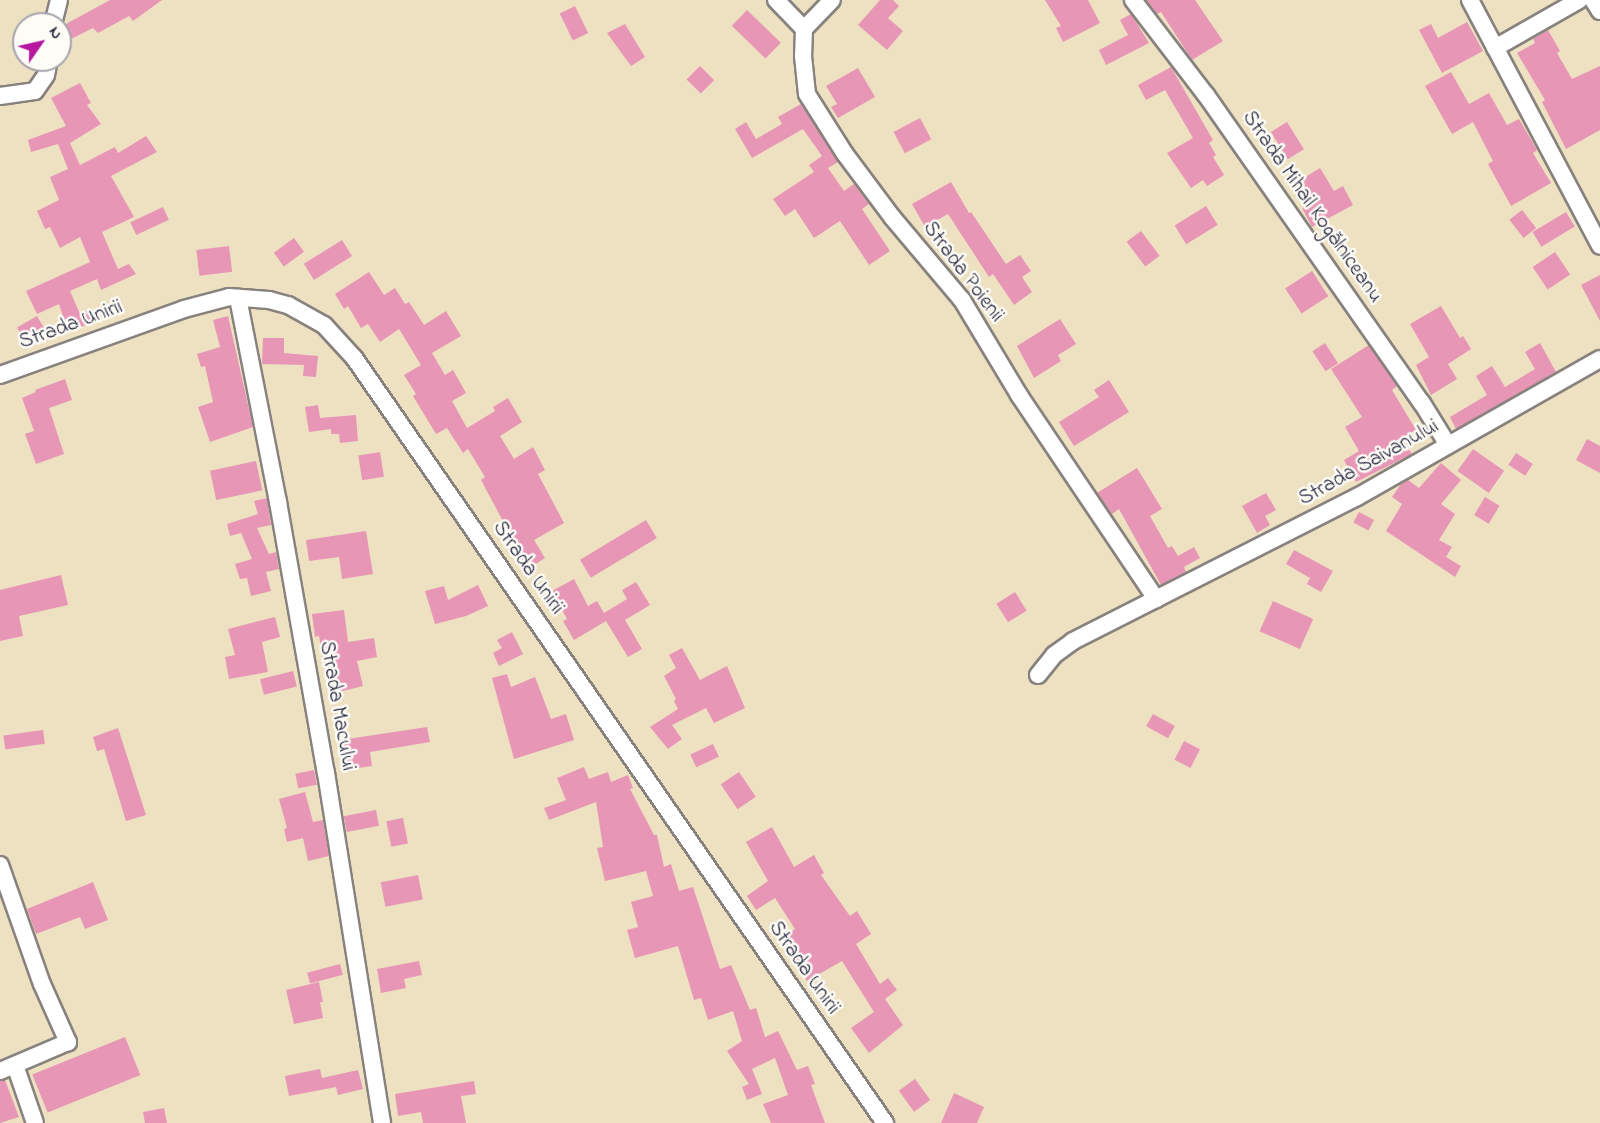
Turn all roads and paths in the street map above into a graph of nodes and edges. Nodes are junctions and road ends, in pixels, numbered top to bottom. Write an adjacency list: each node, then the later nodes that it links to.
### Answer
1 (776, 0): 8 (street)
2 (832, 0): 8 (street)
3 (1133, 0): 16 (street, Strada Mihail Kogălniceanu)
4 (1470, 0): 9 (street)
5 (1579, 0): 9 (street)
6 (1593, 0): 7 (street)
7 (1600, 11)
8 (804, 29): 17 (street, Strada Poienii)
9 (1495, 48): 12 (street)
10 (47, 72): 11 (street)
11 (0, 96)
12 (1600, 246)
13 (238, 298): 15 (street, Strada Unirii); 22 (street, Strada Macului); 23 (street, Strada Unirii)
14 (1600, 359): 16 (street, Strada Saivanului)
15 (0, 375)
16 (1448, 445): 17 (street, Strada Saivanului)
17 (1156, 599): 18 (street, Strada Saivanului)
18 (1038, 675)
19 (0, 865): 20 (street)
20 (7, 1068): 21 (street)
21 (35, 1123)
22 (382, 1123)
23 (885, 1123)

